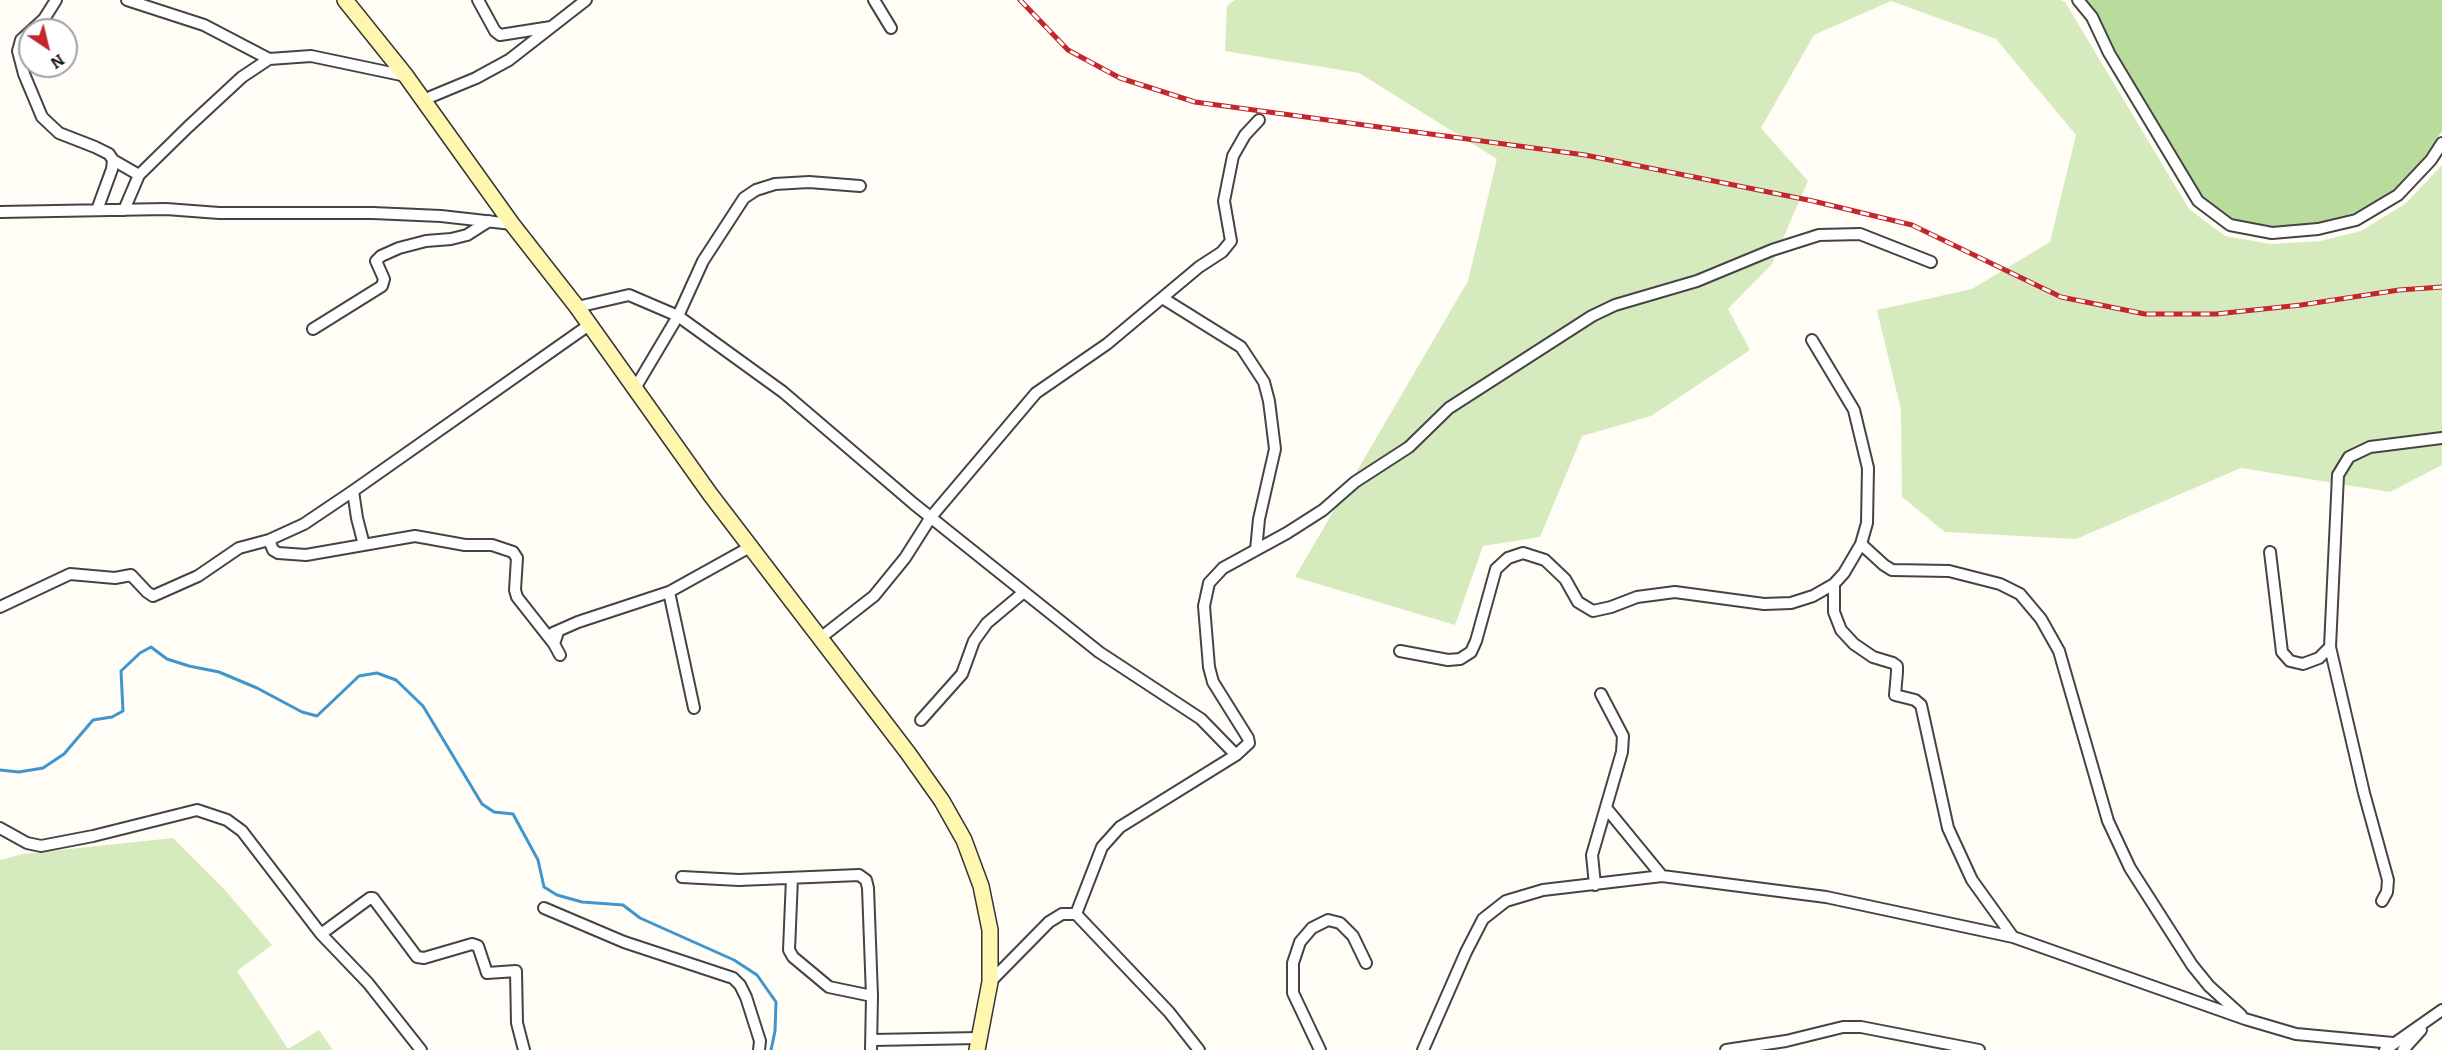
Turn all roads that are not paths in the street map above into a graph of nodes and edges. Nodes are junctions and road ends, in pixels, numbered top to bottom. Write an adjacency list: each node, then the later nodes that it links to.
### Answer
1 (56, 0): 15 (street)
2 (127, 0): 10 (street)
3 (345, 0): 11 (street)
4 (478, 0): 8 (street)
5 (586, 0): 8 (street)
6 (874, 0): 9 (street)
7 (2079, 0): 14 (street)
8 (554, 26): 12 (street)
9 (891, 27)
10 (269, 59): 11 (street); 16 (street)
11 (406, 76): 12 (street)
12 (423, 100): 22 (street)
13 (1259, 120): 24 (street)
14 (2442, 143)
15 (113, 160): 16 (street); 18 (street)
16 (139, 176): 19 (street)
17 (860, 186): 26 (street)
18 (97, 210): 19 (street); 20 (street)
19 (123, 210): 21 (street)
20 (0, 212)
21 (489, 221): 22 (street); 28 (street)
22 (512, 224): 25 (street)
23 (1931, 262): 38 (street)
24 (1164, 299): 33 (street); 38 (street)
25 (576, 307): 26 (street); 27 (street)
26 (678, 316): 30 (street); 33 (street)
27 (589, 325): 30 (street); 32 (street)
28 (313, 328)
29 (1812, 340): 35 (street)
30 (634, 390): 37 (street)
31 (2442, 438): 48 (street)
32 (353, 491): 34 (street); 36 (street)
33 (931, 517): 42 (street); 46 (street)
34 (269, 540): 36 (street); 43 (street)
35 (1861, 544): 40 (street); 70 (street)
36 (364, 545): 45 (street)
37 (750, 547): 41 (street); 46 (street)
38 (1256, 550): 54 (street)
39 (2270, 552): 48 (street)
40 (1834, 584): 49 (street); 65 (street)
41 (669, 592): 44 (street); 52 (street)
42 (1024, 592): 53 (street); 54 (street)
43 (0, 607)
44 (558, 632): 45 (street); 47 (street)
45 (547, 635): 47 (street)
46 (819, 639): 67 (street)
47 (554, 644): 50 (street)
48 (2330, 646): 61 (street)
49 (1400, 651)
50 (560, 655)
51 (1601, 694): 55 (street)
52 (694, 708)
53 (921, 720)
54 (1236, 755): 63 (street)
55 (1607, 809): 57 (street); 60 (street)
56 (0, 828): 64 (street)
57 (1662, 876): 60 (street); 65 (street)
58 (682, 877): 59 (street)
59 (792, 878): 68 (street); 68 (street)
60 (1594, 885): 79 (street)
61 (2382, 901)
62 (544, 908): 76 (street)
63 (1076, 914): 67 (street); 77 (street)
64 (321, 934): 74 (street); 75 (street)
65 (2013, 937): 70 (street)
66 (1366, 963): 78 (street)
67 (990, 982): 71 (street)
68 (872, 996): 72 (street)
69 (2442, 1011): 73 (street)
70 (2245, 1019): 73 (street)
71 (978, 1044): 72 (street)
72 (872, 1045)
73 (2394, 1048)
74 (421, 1050)
75 (524, 1050)
76 (759, 1050)
77 (1199, 1050)
78 (1320, 1050)
79 (1423, 1050)
80 (1726, 1050): 81 (street)
81 (1979, 1050)

